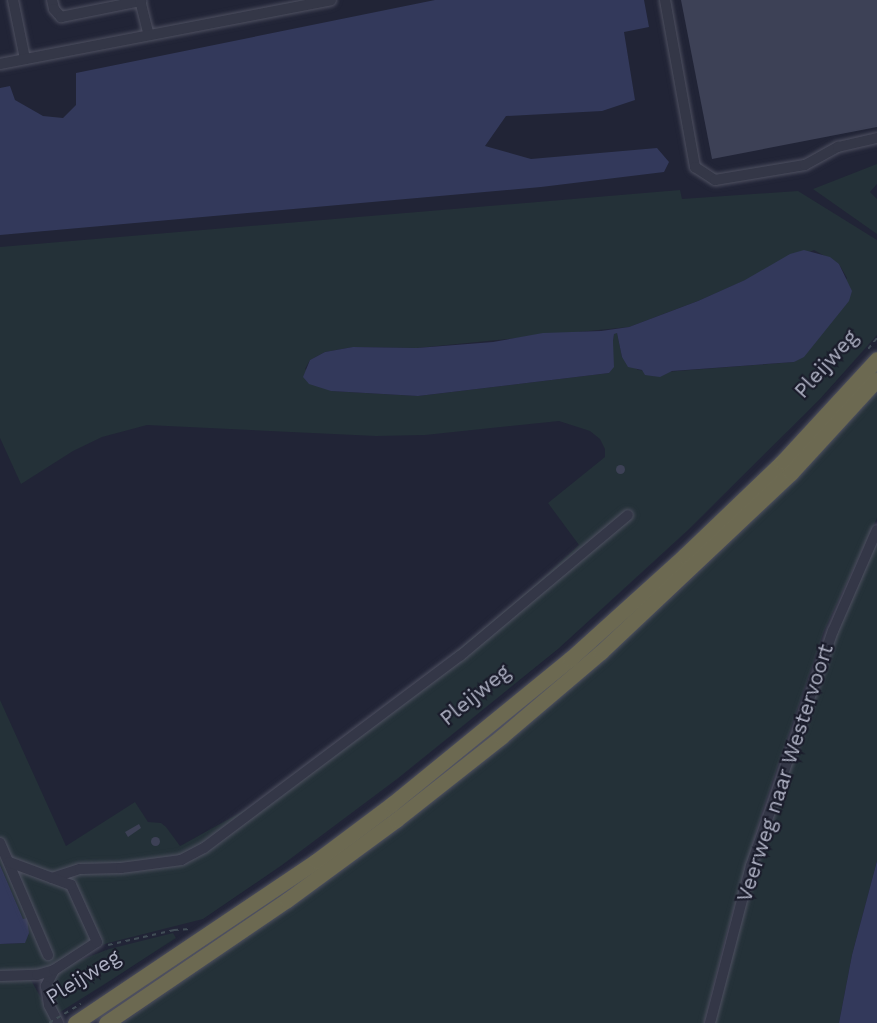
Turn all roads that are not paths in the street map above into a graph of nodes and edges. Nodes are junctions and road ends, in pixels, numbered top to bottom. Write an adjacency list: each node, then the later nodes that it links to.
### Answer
1 (13, 0): 8 (street)
2 (52, 0): 5 (street)
3 (331, 0): 6 (street)
4 (665, 0): 10 (street)
5 (141, 1): 7 (street)
6 (307, 2): 7 (street)
7 (149, 35): 8 (street)
8 (25, 59): 9 (street)
9 (0, 64)
10 (877, 138)
11 (870, 356): 21 (highway, Pleijweg)
12 (877, 379): 23 (highway)
13 (628, 515): 17 (street)
14 (877, 530): 24 (street, Veerweg naar Westervoort)
15 (0, 843): 16 (street)
16 (9, 862): 17 (street); 18 (street)
17 (52, 878): 19 (street)
18 (48, 956)
19 (54, 970): 20 (street); 22 (street)
20 (0, 976)
21 (81, 1014)
22 (58, 1023)
23 (106, 1023)
24 (710, 1023)

